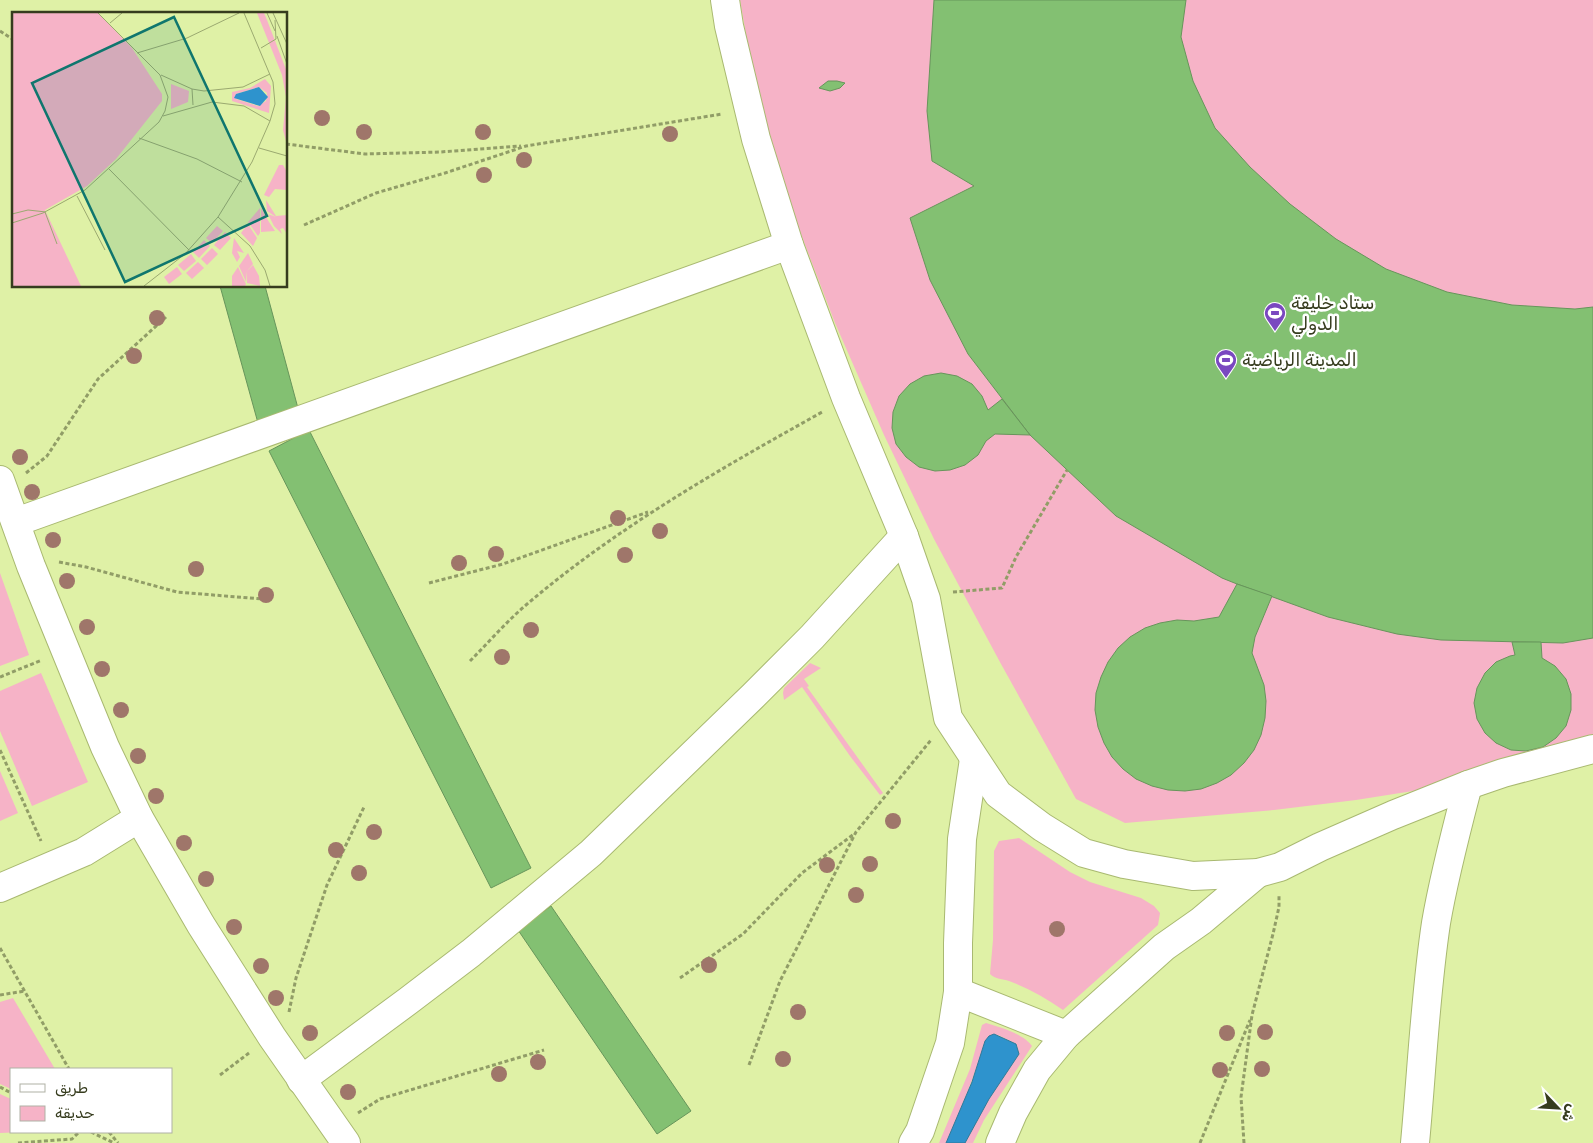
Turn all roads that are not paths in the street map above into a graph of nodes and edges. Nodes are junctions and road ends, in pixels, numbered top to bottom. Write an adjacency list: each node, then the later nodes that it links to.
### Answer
1 (725, 0): 2 (lane)
2 (789, 245): 4 (lane); 5 (lane)
3 (0, 481): 4 (lane)
4 (16, 522): 9 (lane)
5 (904, 536): 7 (lane); 14 (lane)
6 (1593, 749): 8 (lane)
7 (974, 759): 10 (lane); 12 (lane)
8 (1468, 785): 10 (lane); 18 (lane)
9 (139, 818): 11 (lane); 14 (lane)
10 (1269, 870): 13 (lane)
11 (0, 888)
12 (958, 992): 13 (lane); 16 (lane)
13 (1066, 1035): 17 (lane)
14 (301, 1080): 15 (lane)
15 (340, 1135)
16 (913, 1143)
17 (1000, 1143)
18 (1415, 1143)

